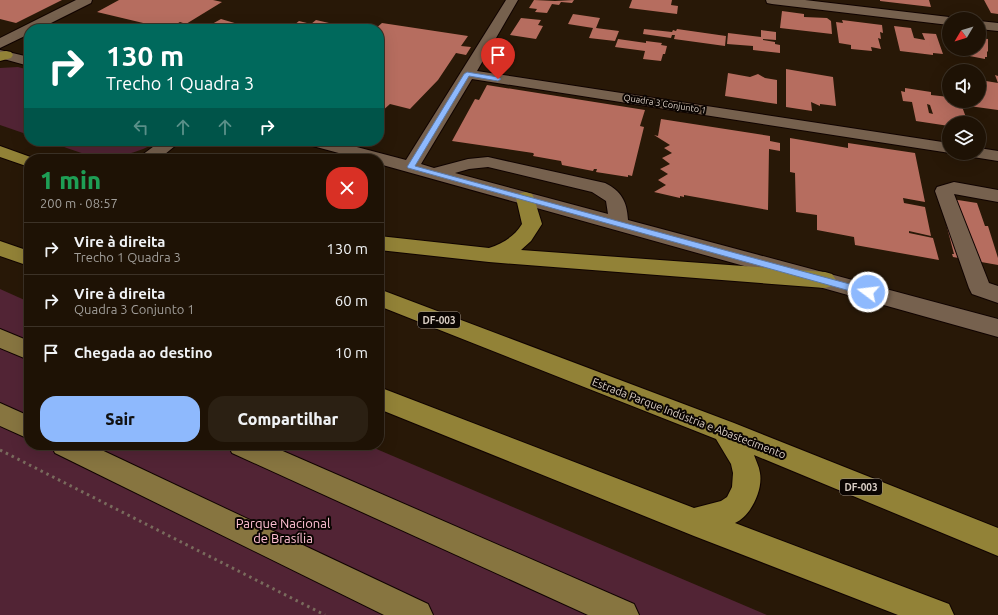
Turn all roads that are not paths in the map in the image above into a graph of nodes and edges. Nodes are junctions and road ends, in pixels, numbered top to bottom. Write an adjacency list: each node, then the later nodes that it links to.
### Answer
1 (86, 0): 5 (street)
2 (512, 0): 11 (street)
3 (772, 0): 4 (street)
4 (942, 20)
5 (39, 24)
6 (986, 26): 7 (street)
7 (998, 27)
8 (24, 33): 9 (street)
9 (1, 53): 10 (street)
10 (24, 60)
11 (467, 74): 14 (street, Quadra 3 Conjunto 1); 22 (street)
12 (165, 146): 16 (street)
13 (333, 146): 17 (street)
14 (942, 147)
15 (0, 151): 20 (highway)
16 (155, 154)
17 (363, 154)
18 (986, 154): 19 (street)
19 (998, 156)
20 (24, 160)
21 (384, 160): 22 (street)
22 (411, 167): 23 (street)
23 (436, 173): 25 (street); 26 (street)
24 (998, 196): 32 (street)
25 (525, 198): 26 (street); 29 (highway)
26 (618, 224): 31 (street)
27 (384, 244): 29 (highway)
28 (0, 248): 30 (highway)
29 (489, 255): 31 (highway)
30 (24, 257)
31 (825, 280): 34 (street)
32 (998, 295)
33 (384, 299): 40 (highway, Estrada Parque Indústria e Abastecimento / DF-003)
34 (998, 328)
35 (0, 338): 36 (main road)
36 (24, 349)
37 (384, 400): 43 (highway)
38 (0, 414): 39 (main road)
39 (24, 426)
40 (725, 431): 43 (highway); 44 (highway, Estrada Parque Indústria e Abastecimento / DF-003)
41 (74, 450): 45 (main road)
42 (252, 450): 46 (main road)
43 (694, 522): 47 (highway)
44 (998, 542)
45 (418, 615)
46 (623, 615)
47 (938, 615)

